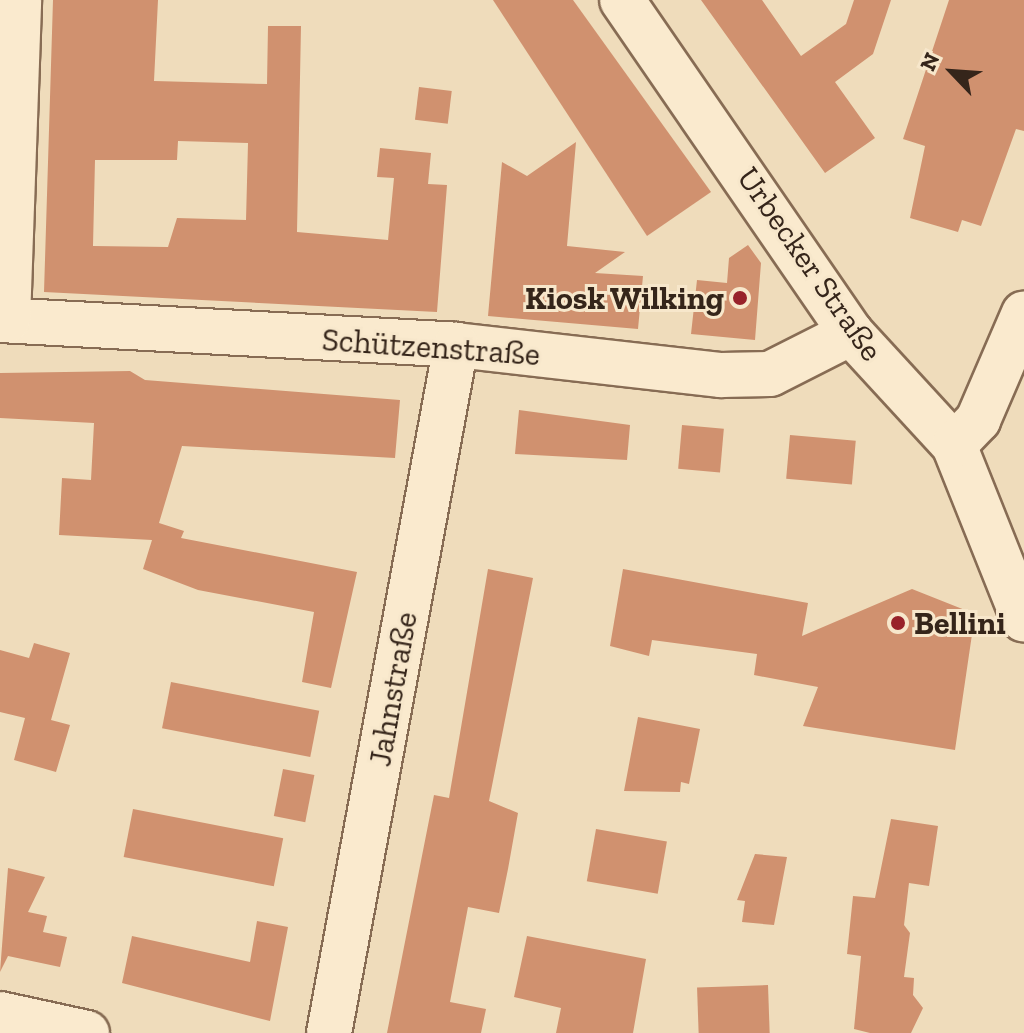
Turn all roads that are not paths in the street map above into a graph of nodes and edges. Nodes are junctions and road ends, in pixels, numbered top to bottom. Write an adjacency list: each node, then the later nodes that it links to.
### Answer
1 (19, 0): 3 (street)
2 (622, 0): 5 (street, Urbecker Straße)
3 (4, 320): 6 (street, Schützenstraße)
4 (1021, 331): 7 (street)
5 (851, 333): 6 (street, Schützenstraße); 7 (street, Urbecker Straße)
6 (456, 345): 11 (street, Jahnstraße)
7 (954, 445): 8 (street, Urbecker Straße)
8 (1024, 620)
9 (0, 1014): 10 (street)
10 (87, 1033)
11 (329, 1033)

